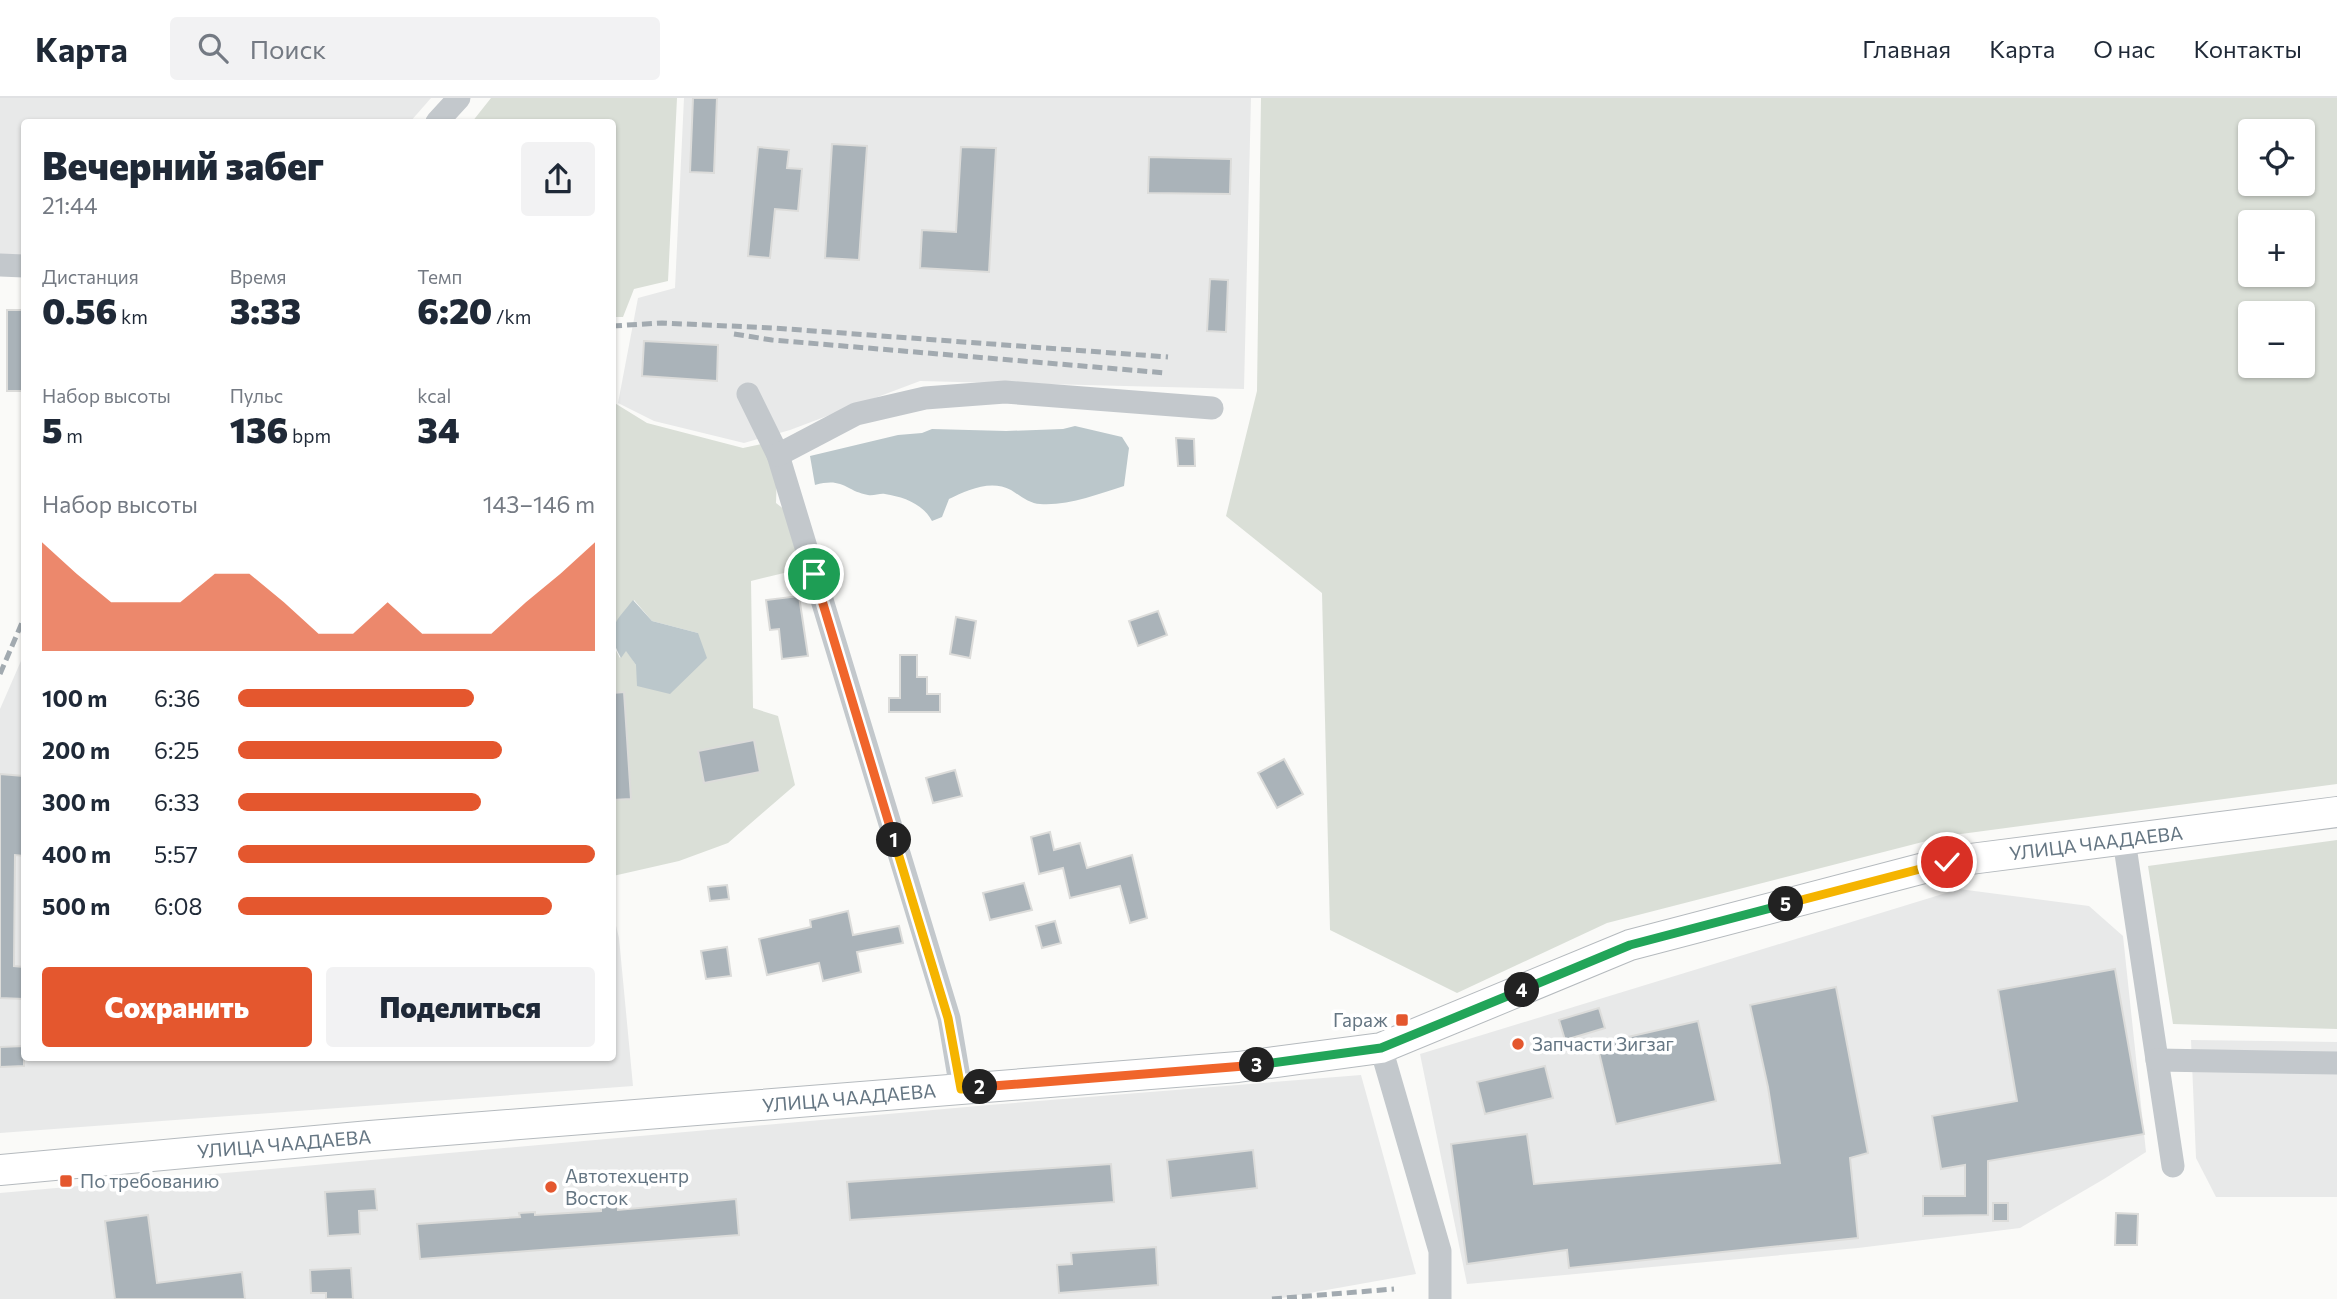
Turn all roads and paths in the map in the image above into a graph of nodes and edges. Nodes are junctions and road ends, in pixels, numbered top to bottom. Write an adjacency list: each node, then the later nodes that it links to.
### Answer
1 (459, 98): 2 (street)
2 (440, 119)
3 (0, 265): 4 (street)
4 (21, 266)
5 (748, 394): 7 (street)
6 (1212, 408): 7 (street)
7 (778, 455): 13 (street)
8 (2337, 812): 9 (main road, УЛИЦА ЧААДАЕВА)
9 (2124, 840): 10 (main road, УЛИЦА ЧААДАЕВА); 11 (street)
10 (1381, 1048): 13 (main road, УЛИЦА ЧААДАЕВА); 16 (street)
11 (2157, 1060): 12 (street); 14 (street)
12 (2337, 1063)
13 (961, 1089): 15 (main road, УЛИЦА ЧААДАЕВА)
14 (2173, 1166)
15 (0, 1170)
16 (1440, 1299)

